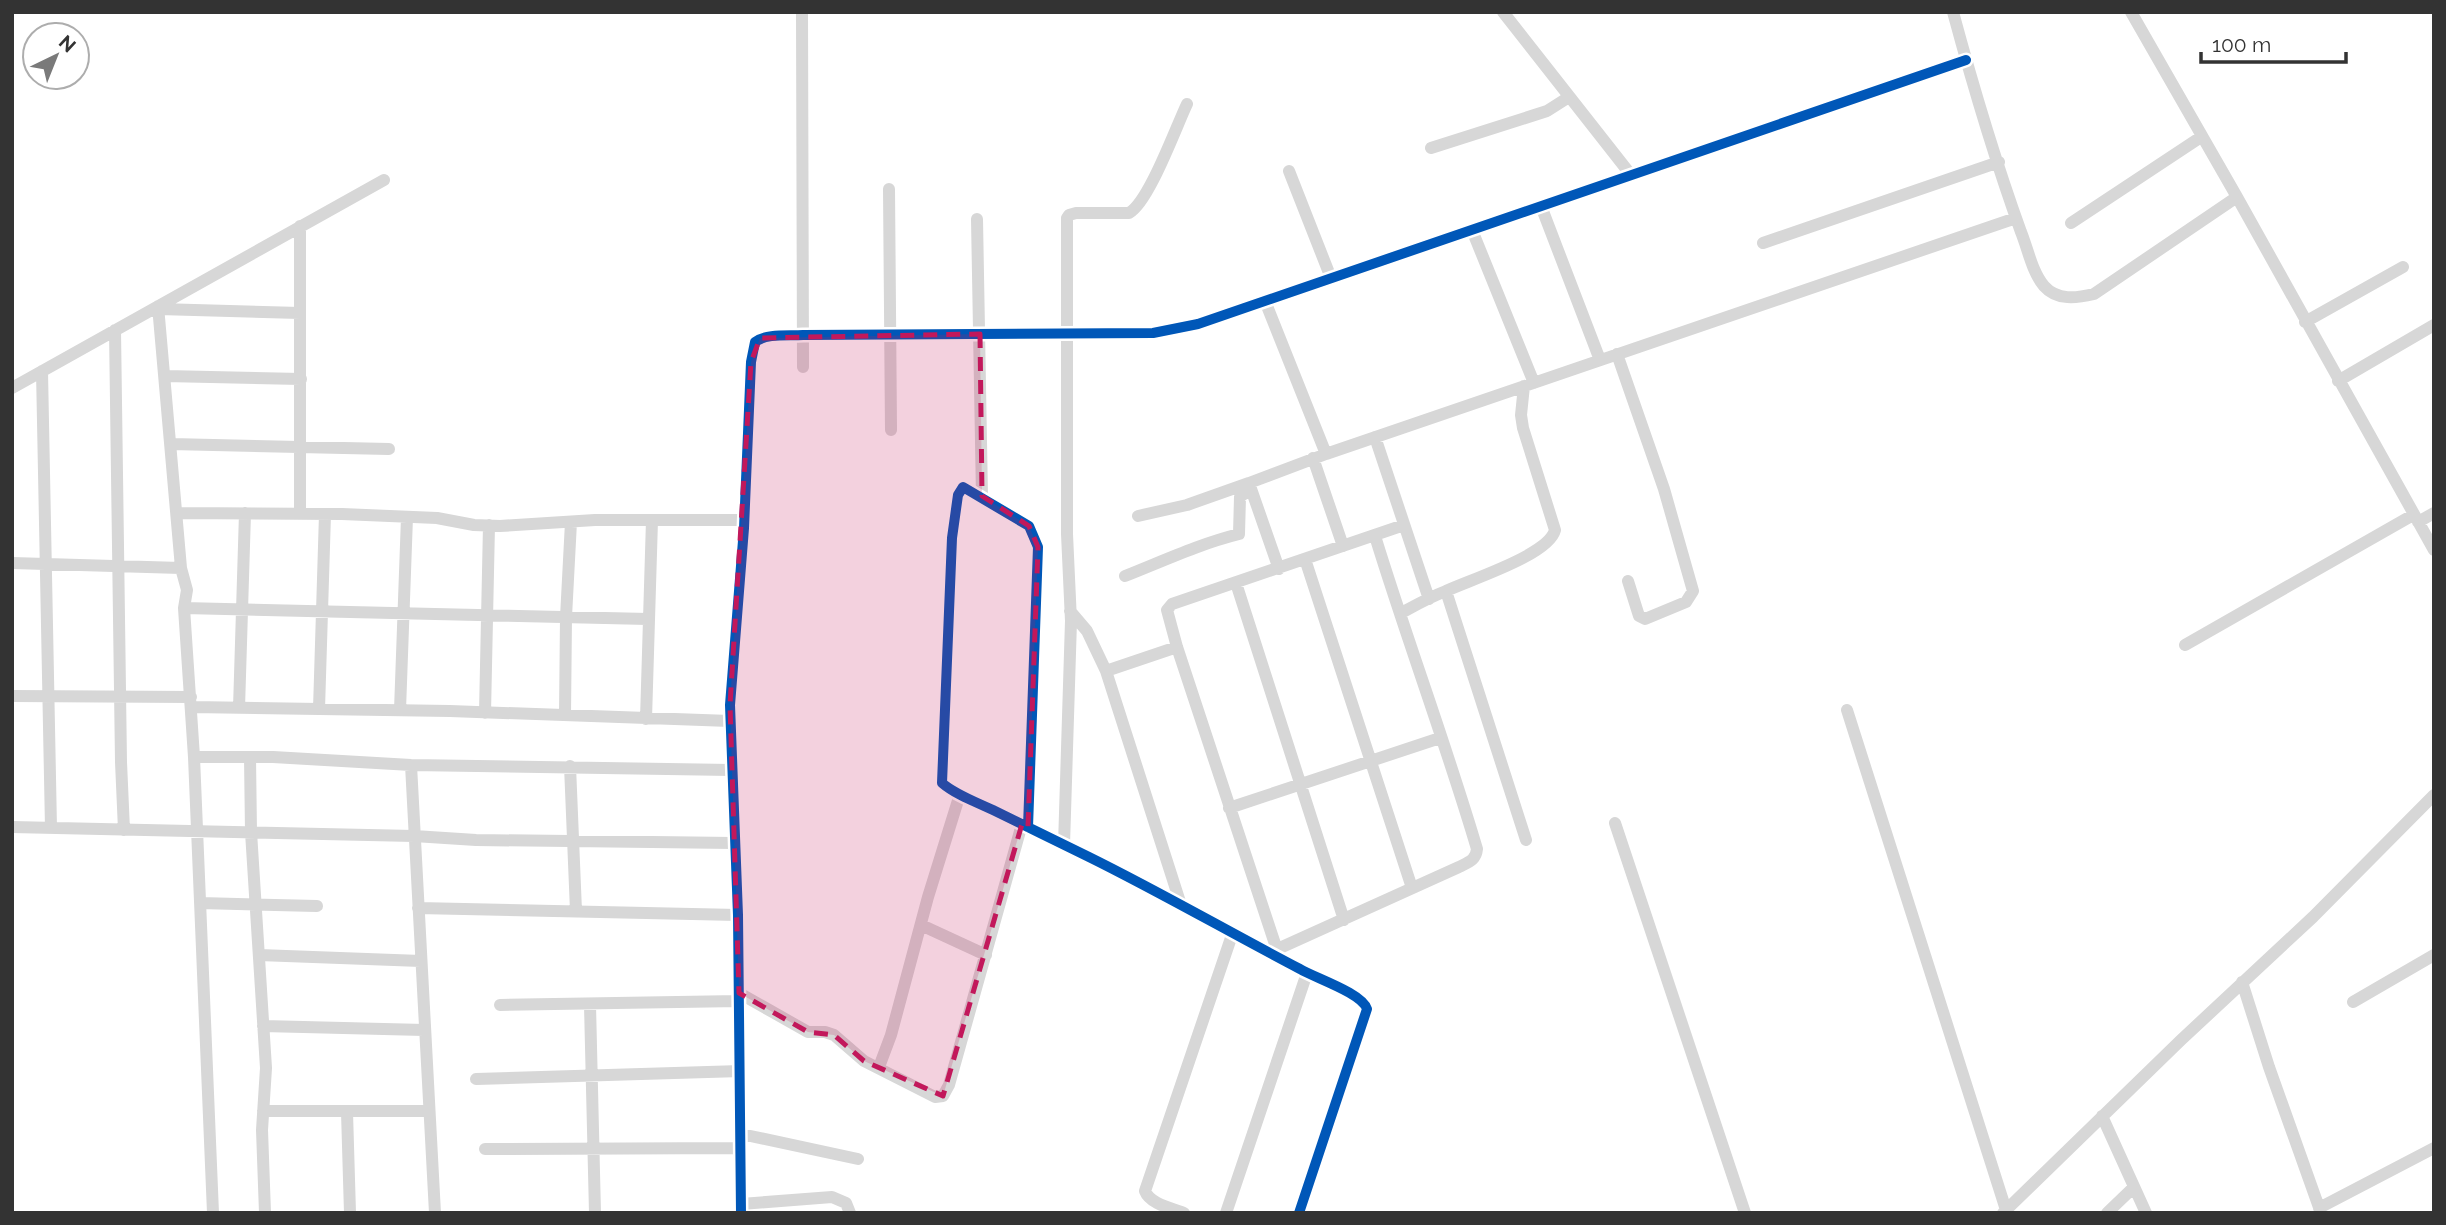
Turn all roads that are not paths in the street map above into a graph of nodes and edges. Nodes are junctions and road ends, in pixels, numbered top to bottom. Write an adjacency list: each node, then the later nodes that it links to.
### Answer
1 (802, 12): 33 (street)
2 (1503, 12): 6 (street)
3 (1953, 12): 5 (street)
4 (2131, 12): 8 (street)
5 (1966, 60): 10 (street); 12 (street)
6 (1569, 97): 9 (street); 12 (street)
7 (1187, 103): 32 (street)
8 (2201, 136): 15 (street); 19 (street)
9 (1430, 148)
10 (1999, 162): 17 (street); 22 (street)
11 (1289, 172): 24 (street)
12 (1631, 175): 16 (street)
13 (384, 180): 20 (street)
14 (889, 189): 34 (street)
15 (2236, 197): 17 (street); 28 (street)
16 (1541, 206): 21 (street); 36 (street)
17 (2016, 218): 35 (street)
18 (977, 219): 31 (street)
19 (2071, 223)
20 (300, 226): 26 (street); 27 (street)
21 (1472, 230): 24 (street); 42 (street)
22 (1763, 243)
23 (2403, 267): 28 (street)
24 (1331, 278): 25 (street)
25 (1265, 301): 32 (street); 49 (street)
26 (159, 307): 27 (street); 30 (street); 39 (street)
27 (300, 313): 40 (street)
28 (2305, 322): 41 (street)
29 (2434, 325): 41 (street)
30 (115, 330): 38 (street); 72 (street)
31 (981, 334): 32 (street); 34 (street); 52 (street)
32 (1068, 334): 83 (street)
33 (803, 335): 34 (street); 37 (street); 62 (street)
34 (892, 335): 44 (street)
35 (1617, 354): 36 (street); 76 (street)
36 (1600, 360): 42 (street)
37 (803, 368)
38 (42, 371): 43 (street); 71 (street)
39 (164, 376): 40 (street); 46 (street)
40 (300, 379): 47 (street)
41 (2338, 381): 60 (street)
42 (1529, 384): 45 (street); 78 (street)
43 (12, 388)
44 (891, 430)
45 (1375, 437): 49 (street); 65 (street)
46 (171, 444): 47 (street); 53 (street)
47 (301, 447): 48 (street); 56 (street)
48 (389, 449)
49 (1326, 454): 50 (street)
50 (1313, 458): 51 (street); 67 (street)
51 (1250, 486): 58 (street); 74 (street); 75 (street)
52 (982, 496): 112 (street); 116 (street)
53 (177, 513): 54 (street); 73 (street)
54 (245, 513): 56 (street); 81 (street)
55 (2434, 513): 60 (street)
56 (300, 514): 57 (street)
57 (326, 514): 59 (street); 82 (street)
58 (1138, 516)
59 (407, 517): 64 (street); 84 (street)
60 (2415, 519): 68 (street); 89 (street)
61 (652, 520): 62 (street); 63 (street); 88 (street)
62 (744, 520): 103 (street)
63 (571, 522): 64 (street); 87 (street)
64 (489, 525): 86 (street)
65 (1404, 525): 66 (street); 79 (street)
66 (1375, 536): 67 (street); 85 (street)
67 (1343, 546): 69 (street)
68 (2434, 551)
69 (1305, 559): 74 (street); 107 (street)
70 (12, 563): 71 (street)
71 (45, 565): 72 (street); 93 (street)
72 (118, 567): 73 (street); 94 (street)
73 (181, 568): 80 (street)
74 (1279, 569): 77 (street)
75 (1125, 576)
76 (1628, 581)
77 (1236, 583): 90 (street); 111 (street)
78 (1446, 591): 79 (street); 124 (street)
79 (1429, 599): 85 (street)
80 (184, 608): 81 (street); 95 (street)
81 (242, 609): 82 (street); 96 (street)
82 (323, 611): 84 (street); 97 (street)
83 (1070, 611): 91 (street); 126 (street)
84 (404, 613): 86 (street); 98 (street)
85 (1401, 613): 104 (street)
86 (486, 615): 87 (street); 100 (street)
87 (566, 617): 88 (street); 101 (street)
88 (648, 619): 102 (street)
89 (2185, 645)
90 (1177, 647): 91 (street); 114 (street)
91 (1106, 671): 130 (street)
92 (12, 696): 93 (street)
93 (48, 696): 94 (street); 118 (street)
94 (120, 698): 95 (street); 119 (street)
95 (191, 702): 96 (street); 105 (street)
96 (239, 708): 97 (street)
97 (320, 709): 98 (street)
98 (400, 710): 100 (street)
99 (1846, 710): 168 (street)
100 (485, 713): 101 (street)
101 (565, 715): 102 (street)
102 (646, 719): 103 (street)
103 (730, 721): 110 (street)
104 (1440, 738): 107 (street); 127 (street)
105 (194, 757): 106 (street); 120 (street)
106 (250, 757): 108 (street); 121 (street)
107 (1370, 762): 111 (street); 127 (street)
108 (411, 765): 109 (street); 122 (street)
109 (570, 766): 110 (street); 123 (street)
110 (731, 770): 125 (street)
111 (1299, 785): 114 (street); 135 (street)
112 (960, 794): 116 (street); 136 (street)
113 (2434, 795): 144 (street)
114 (1229, 808): 138 (street)
115 (1615, 823): 178 (street)
116 (1025, 825): 126 (street); 140 (street)
117 (12, 827): 118 (street)
118 (51, 828): 119 (street)
119 (124, 830): 120 (street)
120 (196, 832): 121 (street); 128 (street)
121 (251, 832): 122 (street); 129 (street)
122 (414, 836): 123 (street); 132 (street)
123 (572, 840): 125 (street); 133 (street)
124 (1526, 840)
125 (734, 843): 134 (street)
126 (1064, 845): 130 (street)
127 (1412, 888): 135 (street)
128 (200, 902): 129 (street); 169 (street)
129 (256, 903): 131 (street); 139 (street)
130 (1181, 905): 137 (street)
131 (317, 906)
132 (418, 908): 133 (street); 142 (street)
133 (576, 911): 134 (street)
134 (738, 915): 145 (street)
135 (1344, 920): 138 (street)
136 (921, 925): 140 (street); 151 (street)
137 (1233, 932): 138 (street); 175 (street)
138 (1274, 951): 143 (street)
139 (259, 955): 142 (street); 149 (street)
140 (986, 955): 151 (street)
141 (2434, 956): 146 (street)
142 (421, 961): 150 (street)
143 (1307, 973): 176 (street); 177 (street)
144 (2242, 982): 158 (street); 167 (street)
145 (739, 997): 147 (street); 151 (street); 152 (street)
146 (2353, 1002)
147 (590, 1004): 148 (street); 153 (street)
148 (499, 1005)
149 (263, 1026): 150 (street); 155 (street)
150 (424, 1030): 156 (street)
151 (879, 1067)
152 (741, 1071): 153 (street); 159 (street)
153 (593, 1077): 154 (street); 163 (street)
154 (476, 1079)
155 (263, 1111): 157 (street); 170 (street)
156 (429, 1111): 157 (street); 172 (street)
157 (347, 1112): 171 (street)
158 (2102, 1116): 165 (street); 168 (street)
159 (741, 1134): 160 (street); 164 (street)
160 (741, 1148): 163 (street); 166 (street)
161 (2434, 1148): 167 (street)
162 (485, 1149): 163 (street)
163 (594, 1149): 173 (street)
164 (858, 1159)
165 (2134, 1187): 179 (street); 180 (street)
166 (741, 1208): 174 (street)
167 (2320, 1210)
168 (2004, 1211)
169 (213, 1213)
170 (265, 1213)
171 (350, 1213)
172 (435, 1213)
173 (595, 1213)
174 (850, 1213)
175 (1184, 1213)
176 (1226, 1213)
177 (1298, 1213)
178 (1745, 1213)
179 (2107, 1213)
180 (2146, 1213)

